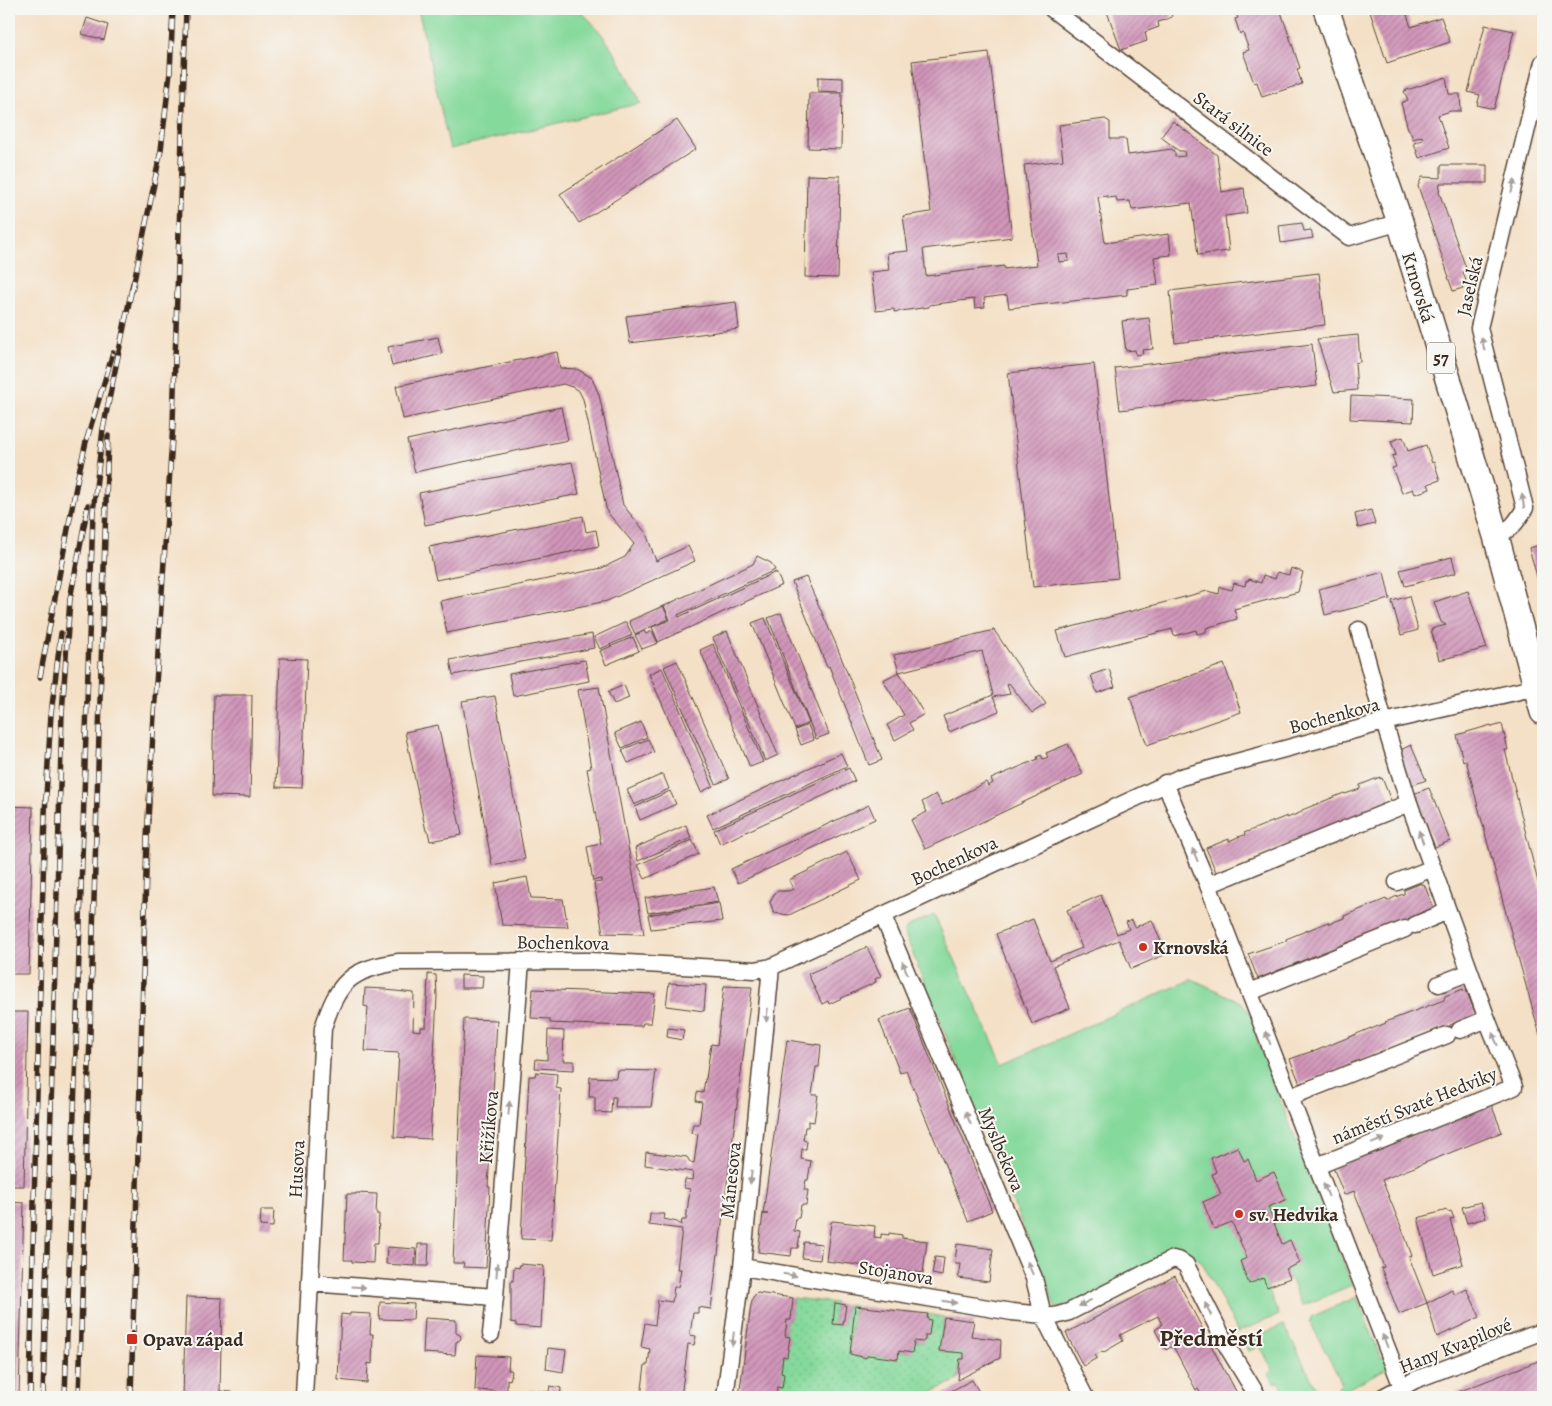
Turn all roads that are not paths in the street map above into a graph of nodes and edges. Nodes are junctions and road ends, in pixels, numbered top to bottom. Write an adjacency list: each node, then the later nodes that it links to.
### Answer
1 (1052, 9): 4 (street, Stará silnice)
2 (1326, 9): 4 (main road, Krnovská / 57)
3 (1543, 62): 5 (street, Jaselská, one-way to 3)
4 (1400, 222): 5 (main road, Krnovská / 57)
5 (1496, 536): 7 (main road, Krnovská / 57)
6 (1359, 630): 9 (street, náměstí Svaté Hedviky)
7 (1537, 687): 8 (main road, Krnovská / 57); 9 (street, Bochenkova)
8 (1543, 712)
9 (1384, 722): 10 (street, Bochenkova); 11 (street, náměstí Svaté Hedviky)
10 (1165, 783): 14 (street, náměstí Svaté Hedviky, one-way to 10); 16 (street, Bochenkova)
11 (1409, 803): 12 (street, náměstí Svaté Hedviky, one-way to 11); 14 (street)
12 (1432, 868): 13 (street); 15 (street, náměstí Svaté Hedviky)
13 (1397, 882)
14 (1208, 885): 22 (street, náměstí Svaté Hedviky)
15 (1448, 911): 20 (street, náměstí Svaté Hedviky); 22 (street)
16 (883, 916): 19 (street, Bochenkova); 29 (street, Myslbekova, one-way to 16)
17 (521, 961): 18 (street, Bochenkova); 19 (street, Bochenkova); 28 (street, Křižíkova, one-way to 17)
18 (374, 966): 27 (street, Husova)
19 (771, 967): 26 (street, Mánesova, one-way to 26)
20 (1470, 972): 21 (street); 23 (street, náměstí Svaté Hedviky)
21 (1439, 984)
22 (1250, 992): 24 (street, náměstí Svaté Hedviky, one-way to 22)
23 (1487, 1019): 24 (street); 25 (street, náměstí Svaté Hedviky, one-way to 23)
24 (1290, 1097): 25 (street, náměstí Svaté Hedviky)
25 (1317, 1166): 32 (street, náměstí Svaté Hedviky, one-way to 25)
26 (742, 1267): 29 (street, Stojanova, one-way to 29); 34 (street, Mánesova, one-way to 34)
27 (311, 1283): 28 (street, one-way to 28); 33 (street, Husova)
28 (495, 1297): 31 (street, Křižíkova)
29 (1043, 1315): 35 (street, Myslbekova); 36 (street, one-way to 29)
30 (1543, 1331): 32 (street, Hany Kvapilové)
31 (491, 1334)
32 (1402, 1387): 37 (street, Hany Kvapilové)
33 (304, 1397)
34 (725, 1397)
35 (1085, 1397)
36 (1258, 1397)
37 (1383, 1397)

